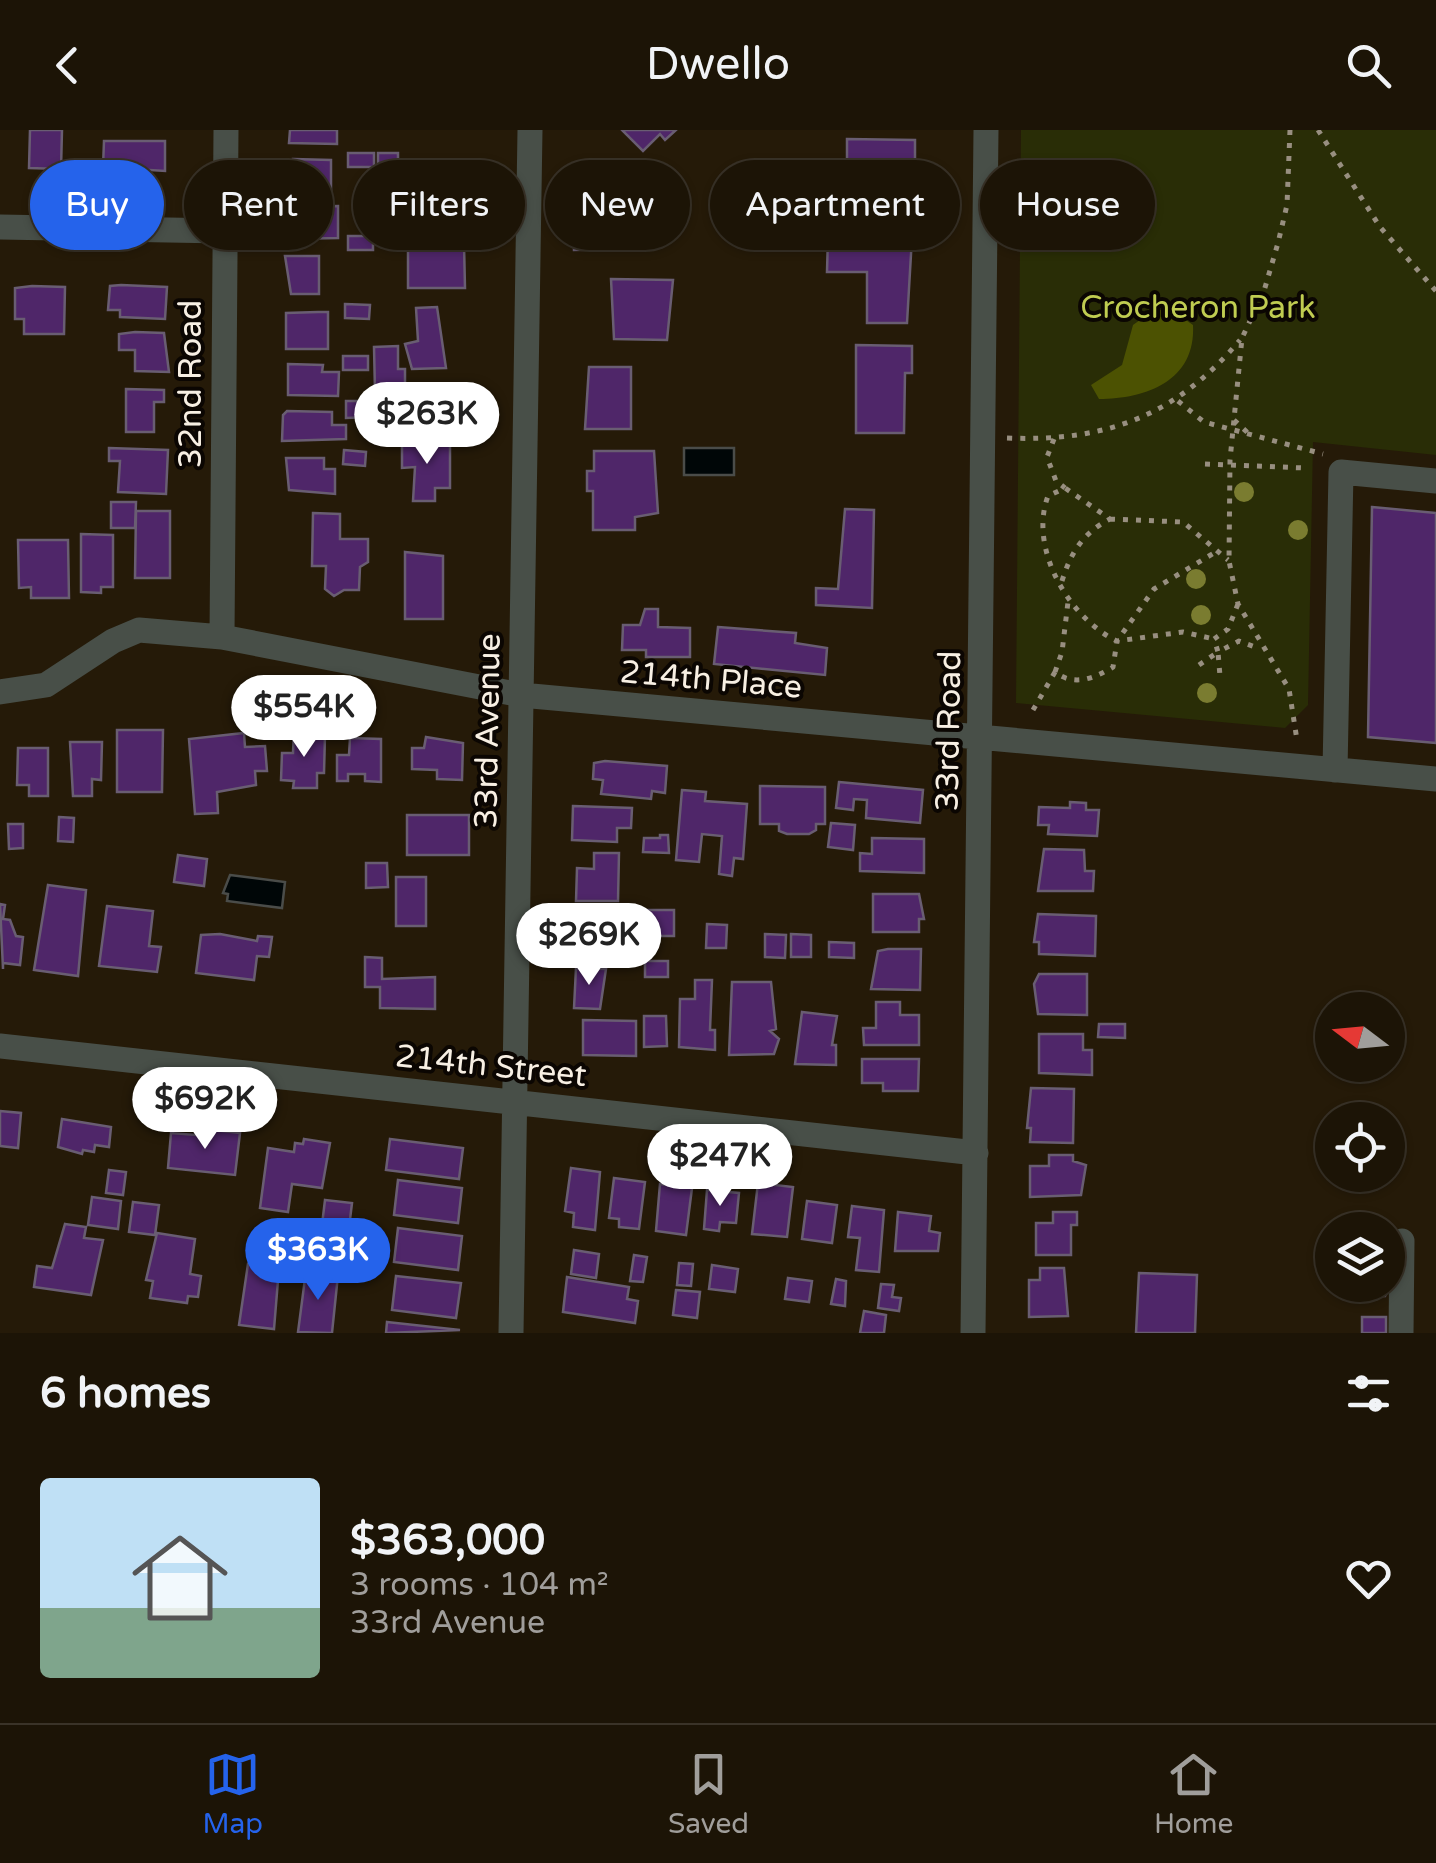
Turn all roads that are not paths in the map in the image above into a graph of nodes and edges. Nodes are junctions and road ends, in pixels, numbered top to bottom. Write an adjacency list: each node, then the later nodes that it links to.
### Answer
1 (226, 130): 4 (street, 32nd Road)
2 (530, 130): 11 (street, 33rd Avenue)
3 (986, 130): 12 (street, 33rd Road)
4 (225, 160)
5 (0, 227): 6 (street)
6 (184, 230)
7 (224, 250): 9 (street, 32nd Road)
8 (1436, 481): 13 (street)
9 (222, 638): 10 (street, 214th Place); 11 (street, 214th Place)
10 (0, 692)
11 (521, 694): 12 (street, 214th Place); 16 (street, 33rd Avenue)
12 (981, 738): 13 (street, 214th Place); 17 (street, 33rd Road)
13 (1335, 770): 14 (street, 214th Place)
14 (1436, 779)
15 (0, 1046): 16 (street, 214th Street)
16 (514, 1102): 17 (street, 214th Street); 19 (street, 33rd Avenue)
17 (976, 1154): 20 (street, 33rd Road)
18 (1401, 1302): 21 (street)
19 (511, 1333)
20 (973, 1333)
21 (1401, 1333)

